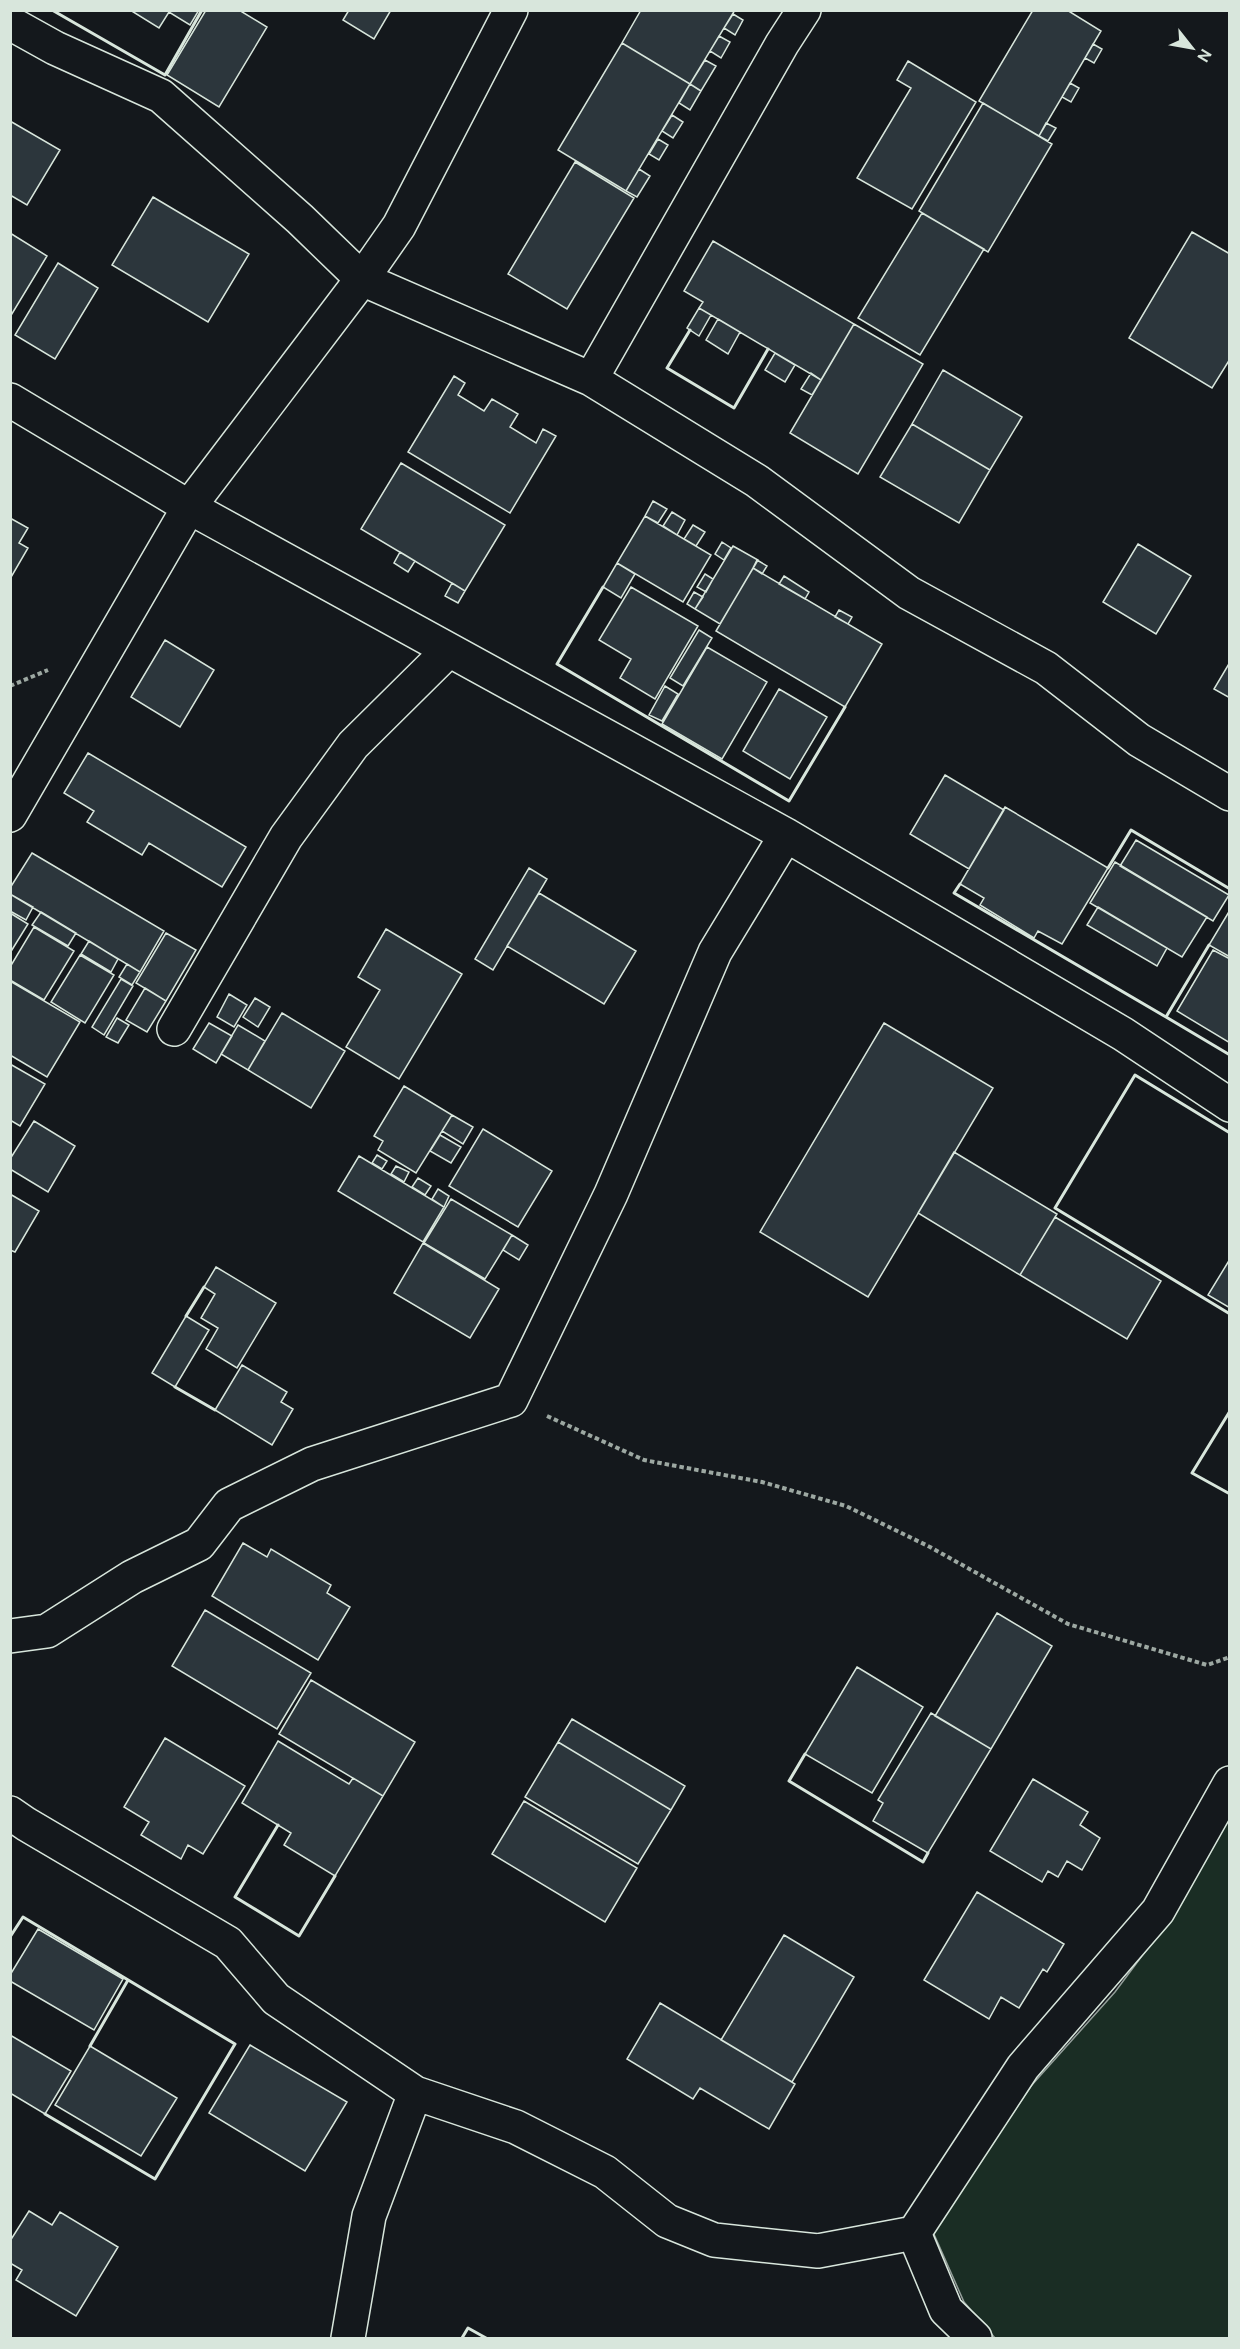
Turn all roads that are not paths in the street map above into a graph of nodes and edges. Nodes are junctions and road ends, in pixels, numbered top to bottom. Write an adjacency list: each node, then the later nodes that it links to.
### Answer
1 (511, 10): 4 (street)
2 (804, 10): 5 (street)
3 (10, 23): 4 (street)
4 (362, 279): 5 (street); 7 (street)
5 (591, 379): 9 (street)
6 (10, 400): 7 (street)
7 (189, 507): 8 (street); 10 (street)
8 (448, 650): 11 (street); 12 (street)
9 (1230, 794)
10 (10, 815)
11 (786, 835): 13 (street); 14 (street)
12 (174, 1029)
13 (1230, 1105)
14 (10, 1636)
15 (1230, 1783): 18 (street)
16 (10, 1813): 17 (street)
17 (415, 2093): 18 (street); 19 (street)
18 (914, 2233): 20 (street)
19 (348, 2338)
20 (975, 2338)

